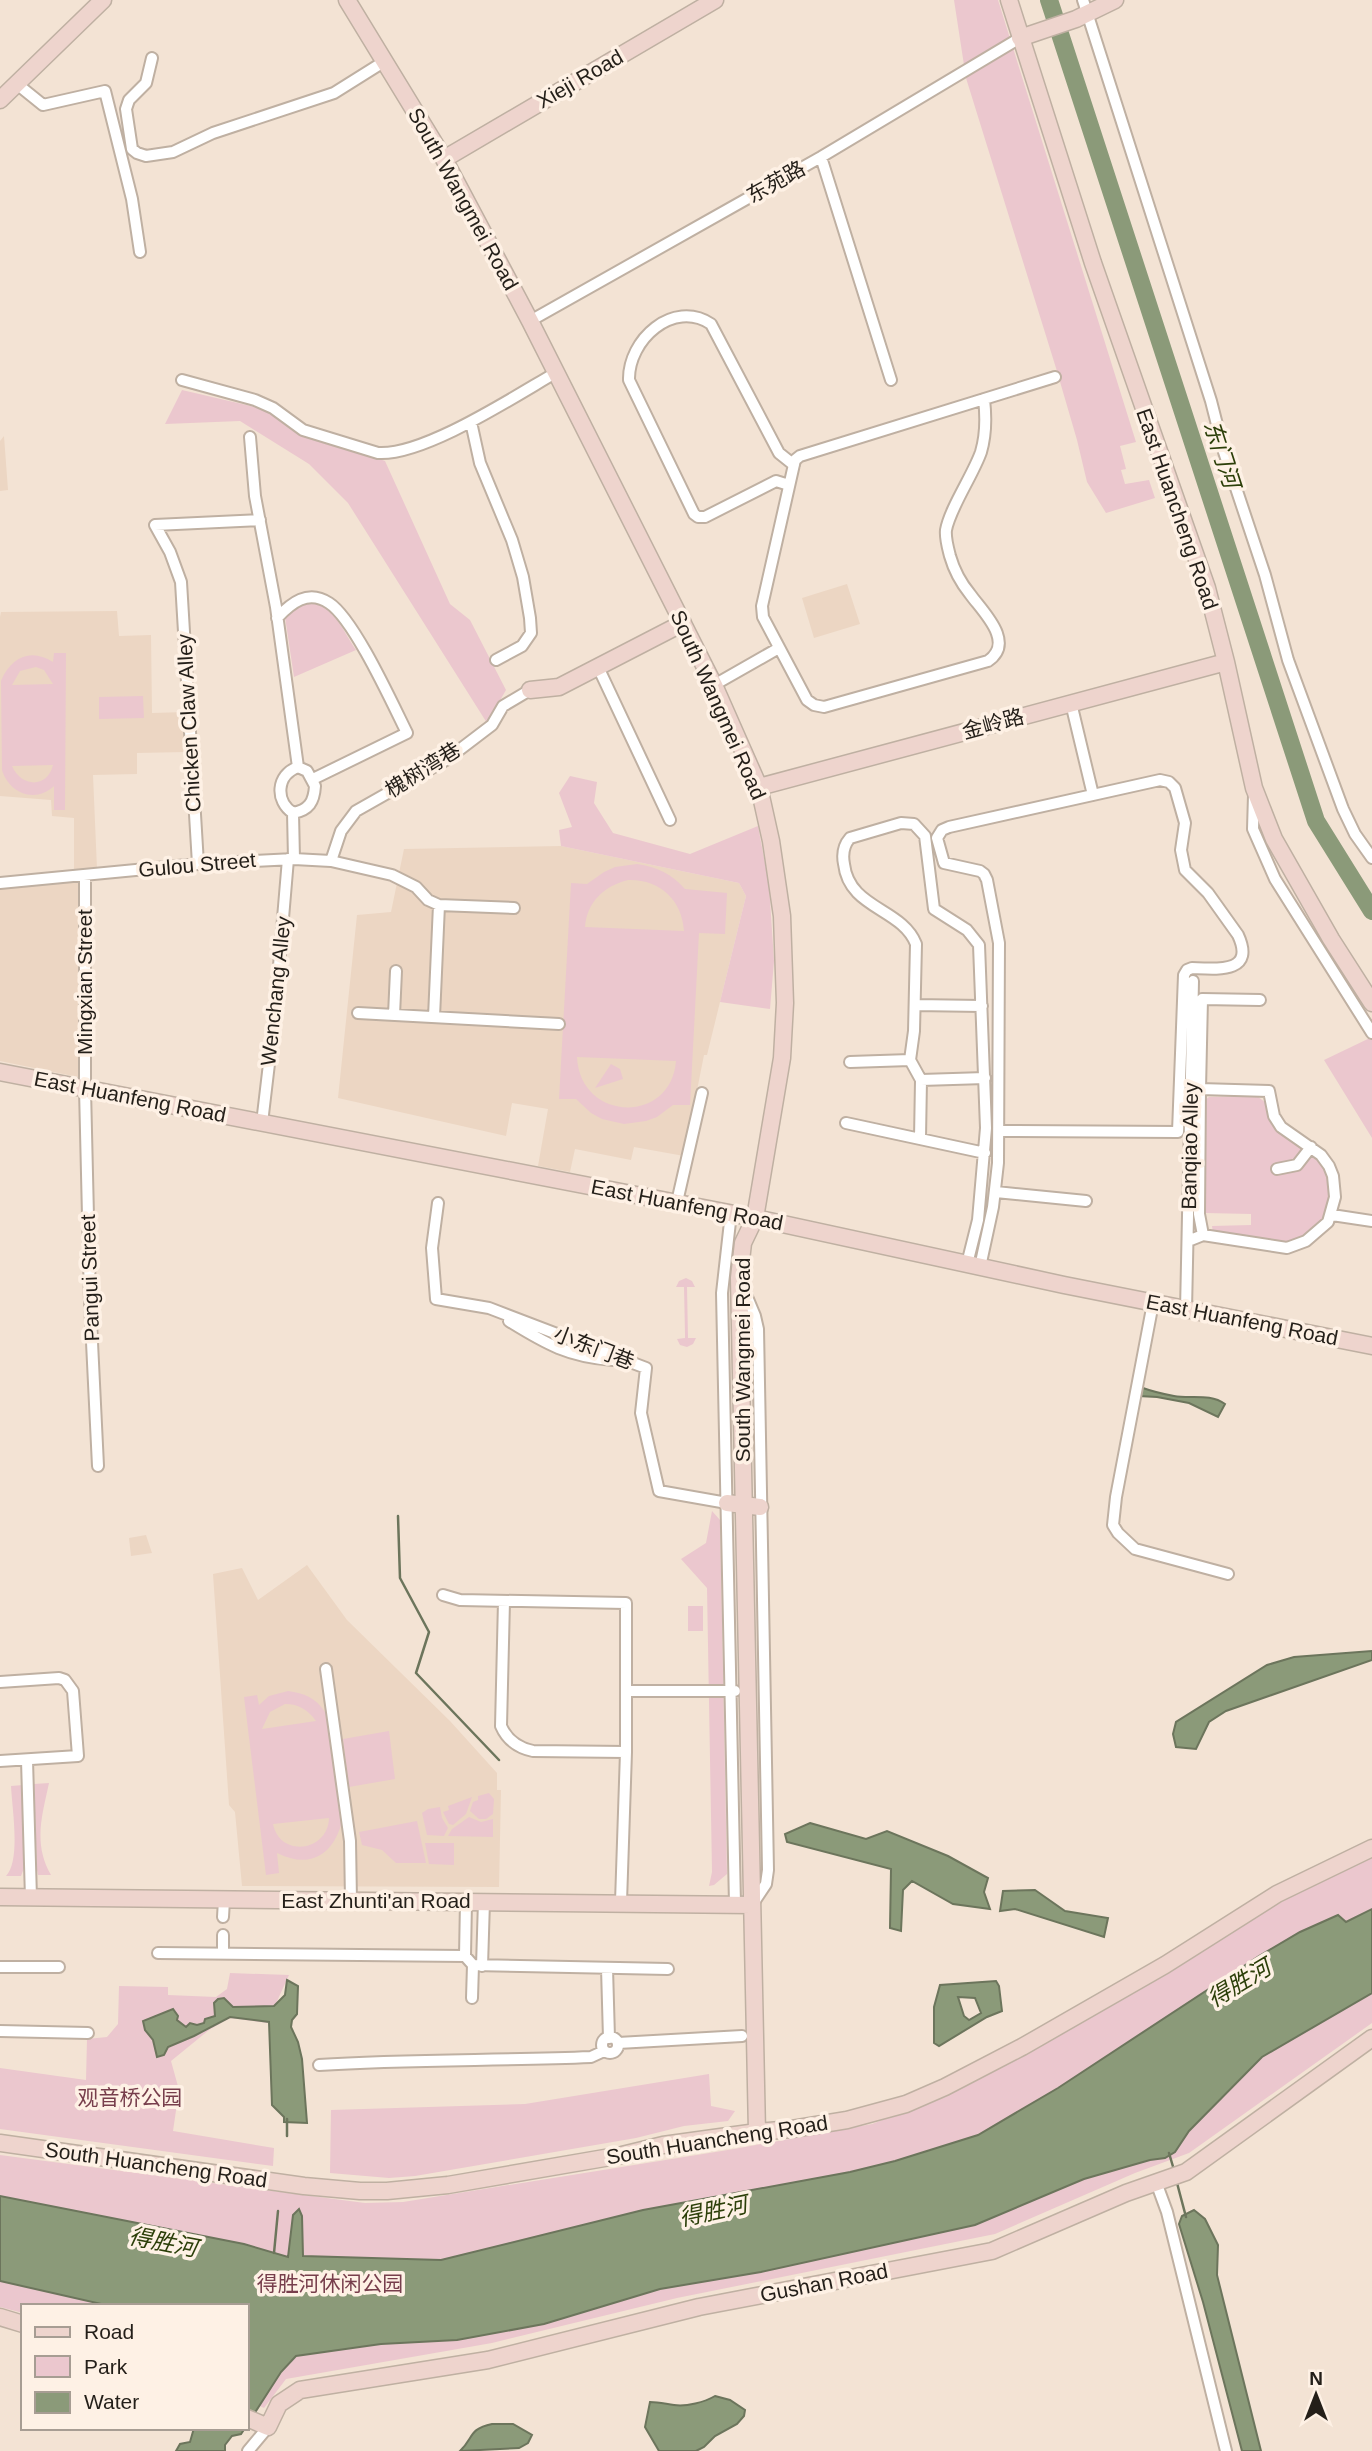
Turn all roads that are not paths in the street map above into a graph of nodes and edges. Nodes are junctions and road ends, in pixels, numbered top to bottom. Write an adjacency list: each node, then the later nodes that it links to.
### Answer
1 (103, 0): 10 (main road)
2 (715, 0): 13 (main road, Xieji Road)
3 (1009, 0): 7 (main road, East Huancheng Road)
4 (1115, 0): 6 (main road)
5 (354, 2): 9 (main road, South Wangmei Road)
6 (1083, 10): 7 (main road); 42 (street)
7 (1027, 36): 12 (street, 东苑路); 30 (main road, East Huancheng Road)
8 (152, 58): 9 (street)
9 (385, 61): 13 (main road, South Wangmei Road)
10 (17, 84): 11 (main road); 14 (street)
11 (0, 100)
12 (821, 157): 15 (street, 东苑路); 19 (street)
13 (444, 159): 15 (main road, South Wangmei Road)
14 (141, 252)
15 (530, 321): 16 (main road, South Wangmei Road)
16 (556, 372): 21 (street); 27 (main road, South Wangmei Road)
17 (1055, 377): 20 (street)
18 (182, 380): 21 (street)
19 (891, 380)
20 (984, 399): 23 (street); 28 (street)
21 (471, 422): 29 (street)
22 (250, 437): 25 (street)
23 (794, 466): 24 (street); 24 (street)
24 (789, 485): 28 (street)
25 (260, 520): 26 (street); 45 (street, Chicken Claw Alley)
26 (277, 618): 35 (street); 36 (street)
27 (683, 623): 31 (main road); 32 (main road, South Wangmei Road)
28 (779, 648): 32 (street)
29 (495, 660)
30 (1226, 662): 34 (main road, 金岭路); 38 (main road, East Huancheng Road)
31 (598, 667): 33 (main road); 41 (street)
32 (714, 685): 37 (main road, South Wangmei Road)
33 (530, 690): 44 (street, 槐树湾巷)
34 (1071, 703): 37 (main road, 金岭路); 39 (street)
35 (298, 767): 36 (street); 40 (street)
36 (313, 779): 40 (street)
37 (759, 787): 82 (main road, South Wangmei Road)
38 (1254, 788): 53 (main road, East Huancheng Road); 60 (street)
39 (1093, 795): 71 (street); 71 (street)
40 (293, 813): 43 (street, Wenchang Alley)
41 (670, 820)
42 (1372, 858)
43 (291, 859): 44 (street, Gulou Street); 45 (street, Gulou Street); 69 (street, Wenchang Alley)
44 (331, 861): 48 (street, Gulou Street)
45 (198, 864): 46 (street, Gulou Street)
46 (85, 875): 47 (street, Gulou Street); 66 (street, Mingxian Street)
47 (0, 883)
48 (439, 905): 49 (street); 58 (street)
49 (513, 908)
50 (396, 971): 57 (street)
51 (1193, 981): 85 (street, Banqiao Alley)
52 (1259, 1000): 67 (street)
53 (1372, 1003)
54 (915, 1006): 55 (street); 55 (street); 61 (street)
55 (982, 1006): 64 (street)
56 (358, 1013): 57 (street)
57 (394, 1015): 58 (street)
58 (434, 1017): 59 (street)
59 (559, 1024)
60 (1372, 1032)
61 (910, 1060): 62 (street); 65 (street)
62 (850, 1062)
63 (0, 1072): 66 (main road, East Huanfeng Road)
64 (985, 1078): 65 (street); 74 (street)
65 (921, 1080): 72 (street)
66 (85, 1089): 69 (main road, East Huanfeng Road); 90 (street, Pangui Street)
67 (1200, 1089): 73 (street); 84 (street)
68 (702, 1093): 78 (street)
69 (262, 1123): 78 (main road, East Huanfeng Road)
70 (846, 1123): 72 (street)
71 (999, 1131): 76 (street)
72 (920, 1138): 74 (street)
73 (1311, 1147): 75 (street); 81 (street)
74 (985, 1153): 86 (street)
75 (1277, 1169)
76 (996, 1192): 77 (street); 86 (street)
77 (1086, 1200)
78 (677, 1202): 80 (main road, East Huanfeng Road)
79 (438, 1203): 91 (street, 小东门巷)
80 (731, 1213): 82 (main road, East Huanfeng Road); 91 (street)
81 (1332, 1215): 83 (street); 84 (street)
82 (755, 1218): 86 (main road, East Huanfeng Road); 92 (main road, South Wangmei Road)
83 (1372, 1221)
84 (1203, 1235): 85 (street)
85 (1188, 1241): 88 (street, Banqiao Alley)
86 (974, 1265): 87 (main road, East Huanfeng Road)
87 (1153, 1303): 88 (main road, East Huanfeng Road); 93 (street)
88 (1186, 1310): 89 (main road, East Huanfeng Road)
89 (1372, 1346)
90 (98, 1466)
91 (727, 1503): 92 (main road); 99 (street)
92 (752, 1506): 100 (main road, South Wangmei Road); 113 (street)
93 (1228, 1574)
94 (443, 1595): 95 (street)
95 (504, 1601): 98 (street); 101 (street)
96 (326, 1669): 109 (street)
97 (0, 1682): 102 (street)
98 (626, 1691): 99 (street); 101 (street)
99 (731, 1691): 100 (street); 113 (street)
100 (748, 1691): 113 (main road, South Wangmei Road)
101 (626, 1752): 112 (street)
102 (27, 1760): 103 (street); 107 (street)
103 (0, 1761)
104 (751, 1817): 113 (main road, South Wangmei Road)
105 (1372, 1849): 131 (main road, South Huancheng Road)
106 (0, 1897): 107 (main road, East Zhunti'an Road)
107 (32, 1898): 108 (main road, East Zhunti'an Road)
108 (224, 1900): 109 (main road, East Zhunti'an Road); 114 (street)
109 (351, 1900): 110 (main road, East Zhunti'an Road)
110 (466, 1901): 111 (main road, East Zhunti'an Road); 118 (street)
111 (484, 1901): 112 (main road, East Zhunti'an Road); 119 (street)
112 (621, 1902): 113 (main road, East Zhunti'an Road)
113 (744, 1905): 131 (main road, South Wangmei Road)
114 (223, 1917)
115 (223, 1935): 117 (street)
116 (158, 1953): 117 (street)
117 (223, 1954): 118 (street)
118 (465, 1956): 119 (street)
119 (477, 1966): 122 (street); 124 (street)
120 (0, 1967): 121 (street)
121 (59, 1967)
122 (607, 1968): 123 (street); 129 (street)
123 (668, 1969)
124 (472, 1998)
125 (0, 2031): 126 (street)
126 (88, 2033)
127 (742, 2036): 129 (street)
128 (1372, 2038): 133 (main road, Gushan Road)
129 (613, 2040): 130 (street)
130 (319, 2065)
131 (757, 2132): 132 (main road, South Huancheng Road)
132 (0, 2143)
133 (1156, 2182): 137 (main road, Gushan Road); 139 (street)
134 (0, 2317): 135 (main road)
135 (21, 2323)
136 (248, 2418): 137 (main road)
137 (268, 2427): 138 (street)
138 (248, 2451)
139 (1226, 2451)

